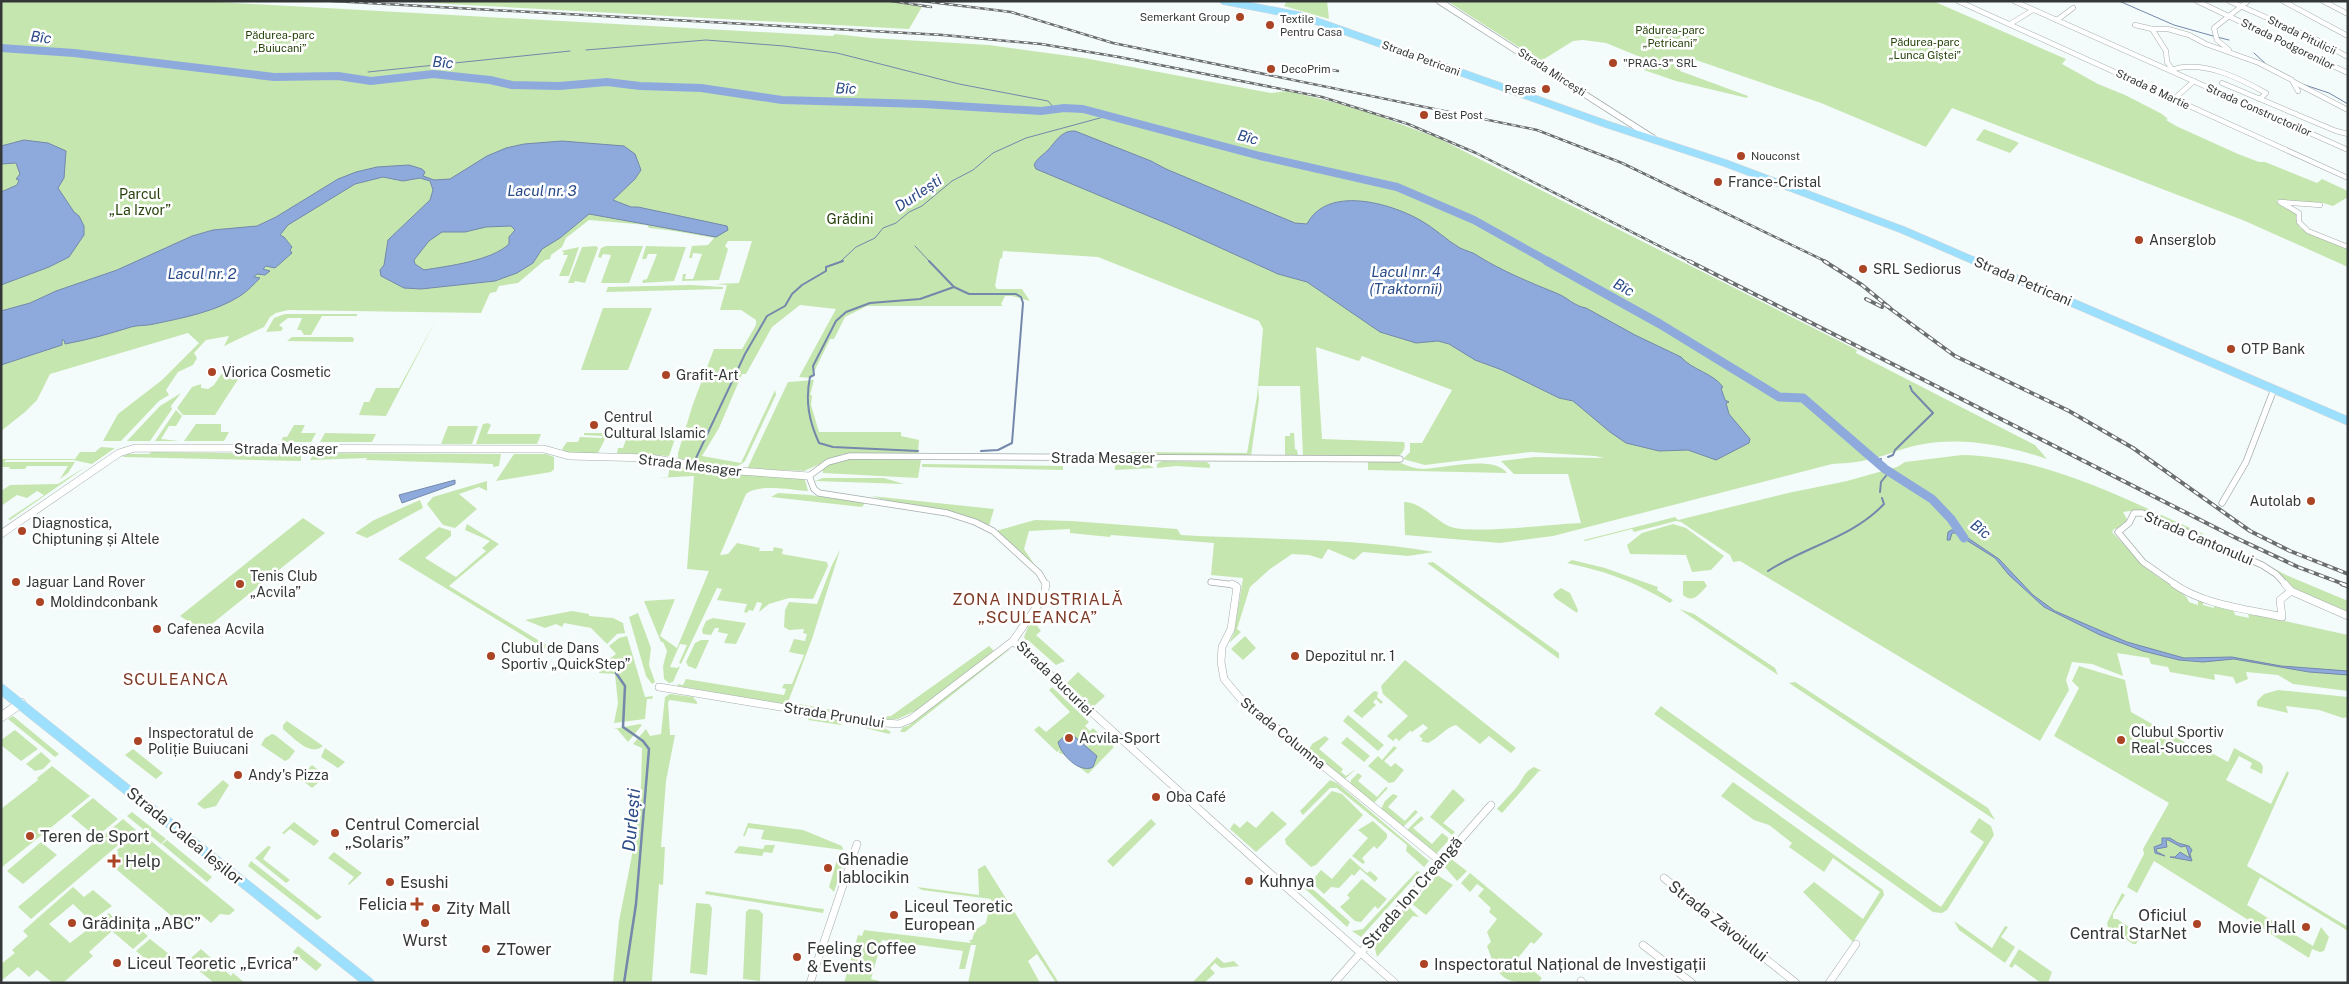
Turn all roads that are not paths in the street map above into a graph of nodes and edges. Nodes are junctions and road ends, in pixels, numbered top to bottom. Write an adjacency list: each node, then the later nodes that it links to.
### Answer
1 (1224, 1): 33 (main road, Strada Petricani)
2 (1440, 1): 36 (street, Strada Mircești)
3 (1958, 1): 16 (street, Strada 8 Martie)
4 (2014, 1): 12 (street, Strada Constructorilor)
5 (2197, 1): 13 (street, Strada Podgorenilor)
6 (2229, 1): 10 (street, Strada Pitulicii)
7 (2248, 1): 10 (street)
8 (2283, 1): 19 (street)
9 (2323, 1): 14 (street)
10 (2242, 6): 13 (street); 21 (street, Strada Pitulicii)
11 (2073, 8): 15 (street)
12 (2033, 10): 15 (street, Strada Constructorilor); 16 (street)
13 (2228, 14): 20 (street, Strada Podgorenilor); 23 (street, Strada Podgorenilor)
14 (2348, 14)
15 (2057, 20): 22 (street, Strada Constructorilor)
16 (2010, 24): 28 (street, Strada 8 Martie)
17 (2135, 25): 18 (street, Strada Podgorenilor)
18 (2152, 29): 20 (street, Strada Podgorenilor); 22 (street)
19 (2348, 36)
20 (2233, 54): 25 (street, Strada Podgorenilor)
21 (2348, 57)
22 (2171, 70): 24 (street, Strada Constructorilor); 29 (street, Strada Constructorilor)
23 (2348, 73)
24 (2194, 81): 28 (street); 31 (street, Strada Constructorilor)
25 (2294, 82): 27 (street); 32 (street, Strada Podgorenilor)
26 (2222, 83): 29 (street, Strada Constructorilor)
27 (2298, 91)
28 (2174, 99): 40 (street, Strada 8 Martie)
29 (2260, 99): 30 (street, Strada Constructorilor)
30 (2267, 103): 31 (street); 34 (street, Strada Constructorilor)
31 (2260, 110): 37 (street, Strada Constructorilor)
32 (2348, 110)
33 (1614, 127): 36 (main road, Strada Petricani); 38 (main road, Strada Petricani)
34 (2336, 131): 35 (street, Strada Constructorilor); 37 (street)
35 (2348, 134)
36 (1653, 138): 38 (street, Strada Mircești); 41 (main road, Strada Petricani)
37 (2327, 140): 39 (street, Strada Constructorilor)
38 (1662, 146): 41 (main road, Strada Petricani)
39 (2348, 150)
40 (2348, 178)
41 (1769, 181): 44 (main road, Strada Petricani)
42 (2320, 205): 43 (street)
43 (2348, 248)
44 (2274, 389): 45 (main road, Strada Petricani); 48 (street)
45 (2348, 421)
46 (1400, 460): 47 (street, Strada Mesager)
47 (809, 476): 49 (street, Strada Mesager); 53 (street, Strada Bucuriei)
48 (2222, 503)
49 (1, 534)
50 (1211, 582): 60 (street, Strada Columna)
51 (2291, 591): 51 (street, Strada Cantonului); 52 (street, Strada Cantonului)
52 (2348, 616)
53 (1013, 641): 54 (street, Strada Prunului); 64 (street, Strada Bucuriei)
54 (659, 687)
55 (1, 689): 56 (main road, Strada Calea Ieșilor)
56 (21, 703): 57 (street); 65 (main road, Strada Calea Ieșilor)
57 (1, 717)
58 (1491, 805): 60 (street, Strada Ion Creangă)
59 (858, 844): 66 (street)
60 (1440, 861): 64 (street, Strada Ion Creangă)
61 (1664, 878): 70 (street, Strada Zăvoiului)
62 (1856, 944): 71 (street)
63 (1643, 945): 69 (street)
64 (1360, 953): 67 (street, Strada Ion Creangă); 68 (street, Strada Bucuriei)
65 (369, 983)
66 (810, 983)
67 (1334, 983)
68 (1395, 983)
69 (1692, 983)
70 (1796, 983)
71 (1830, 983)

